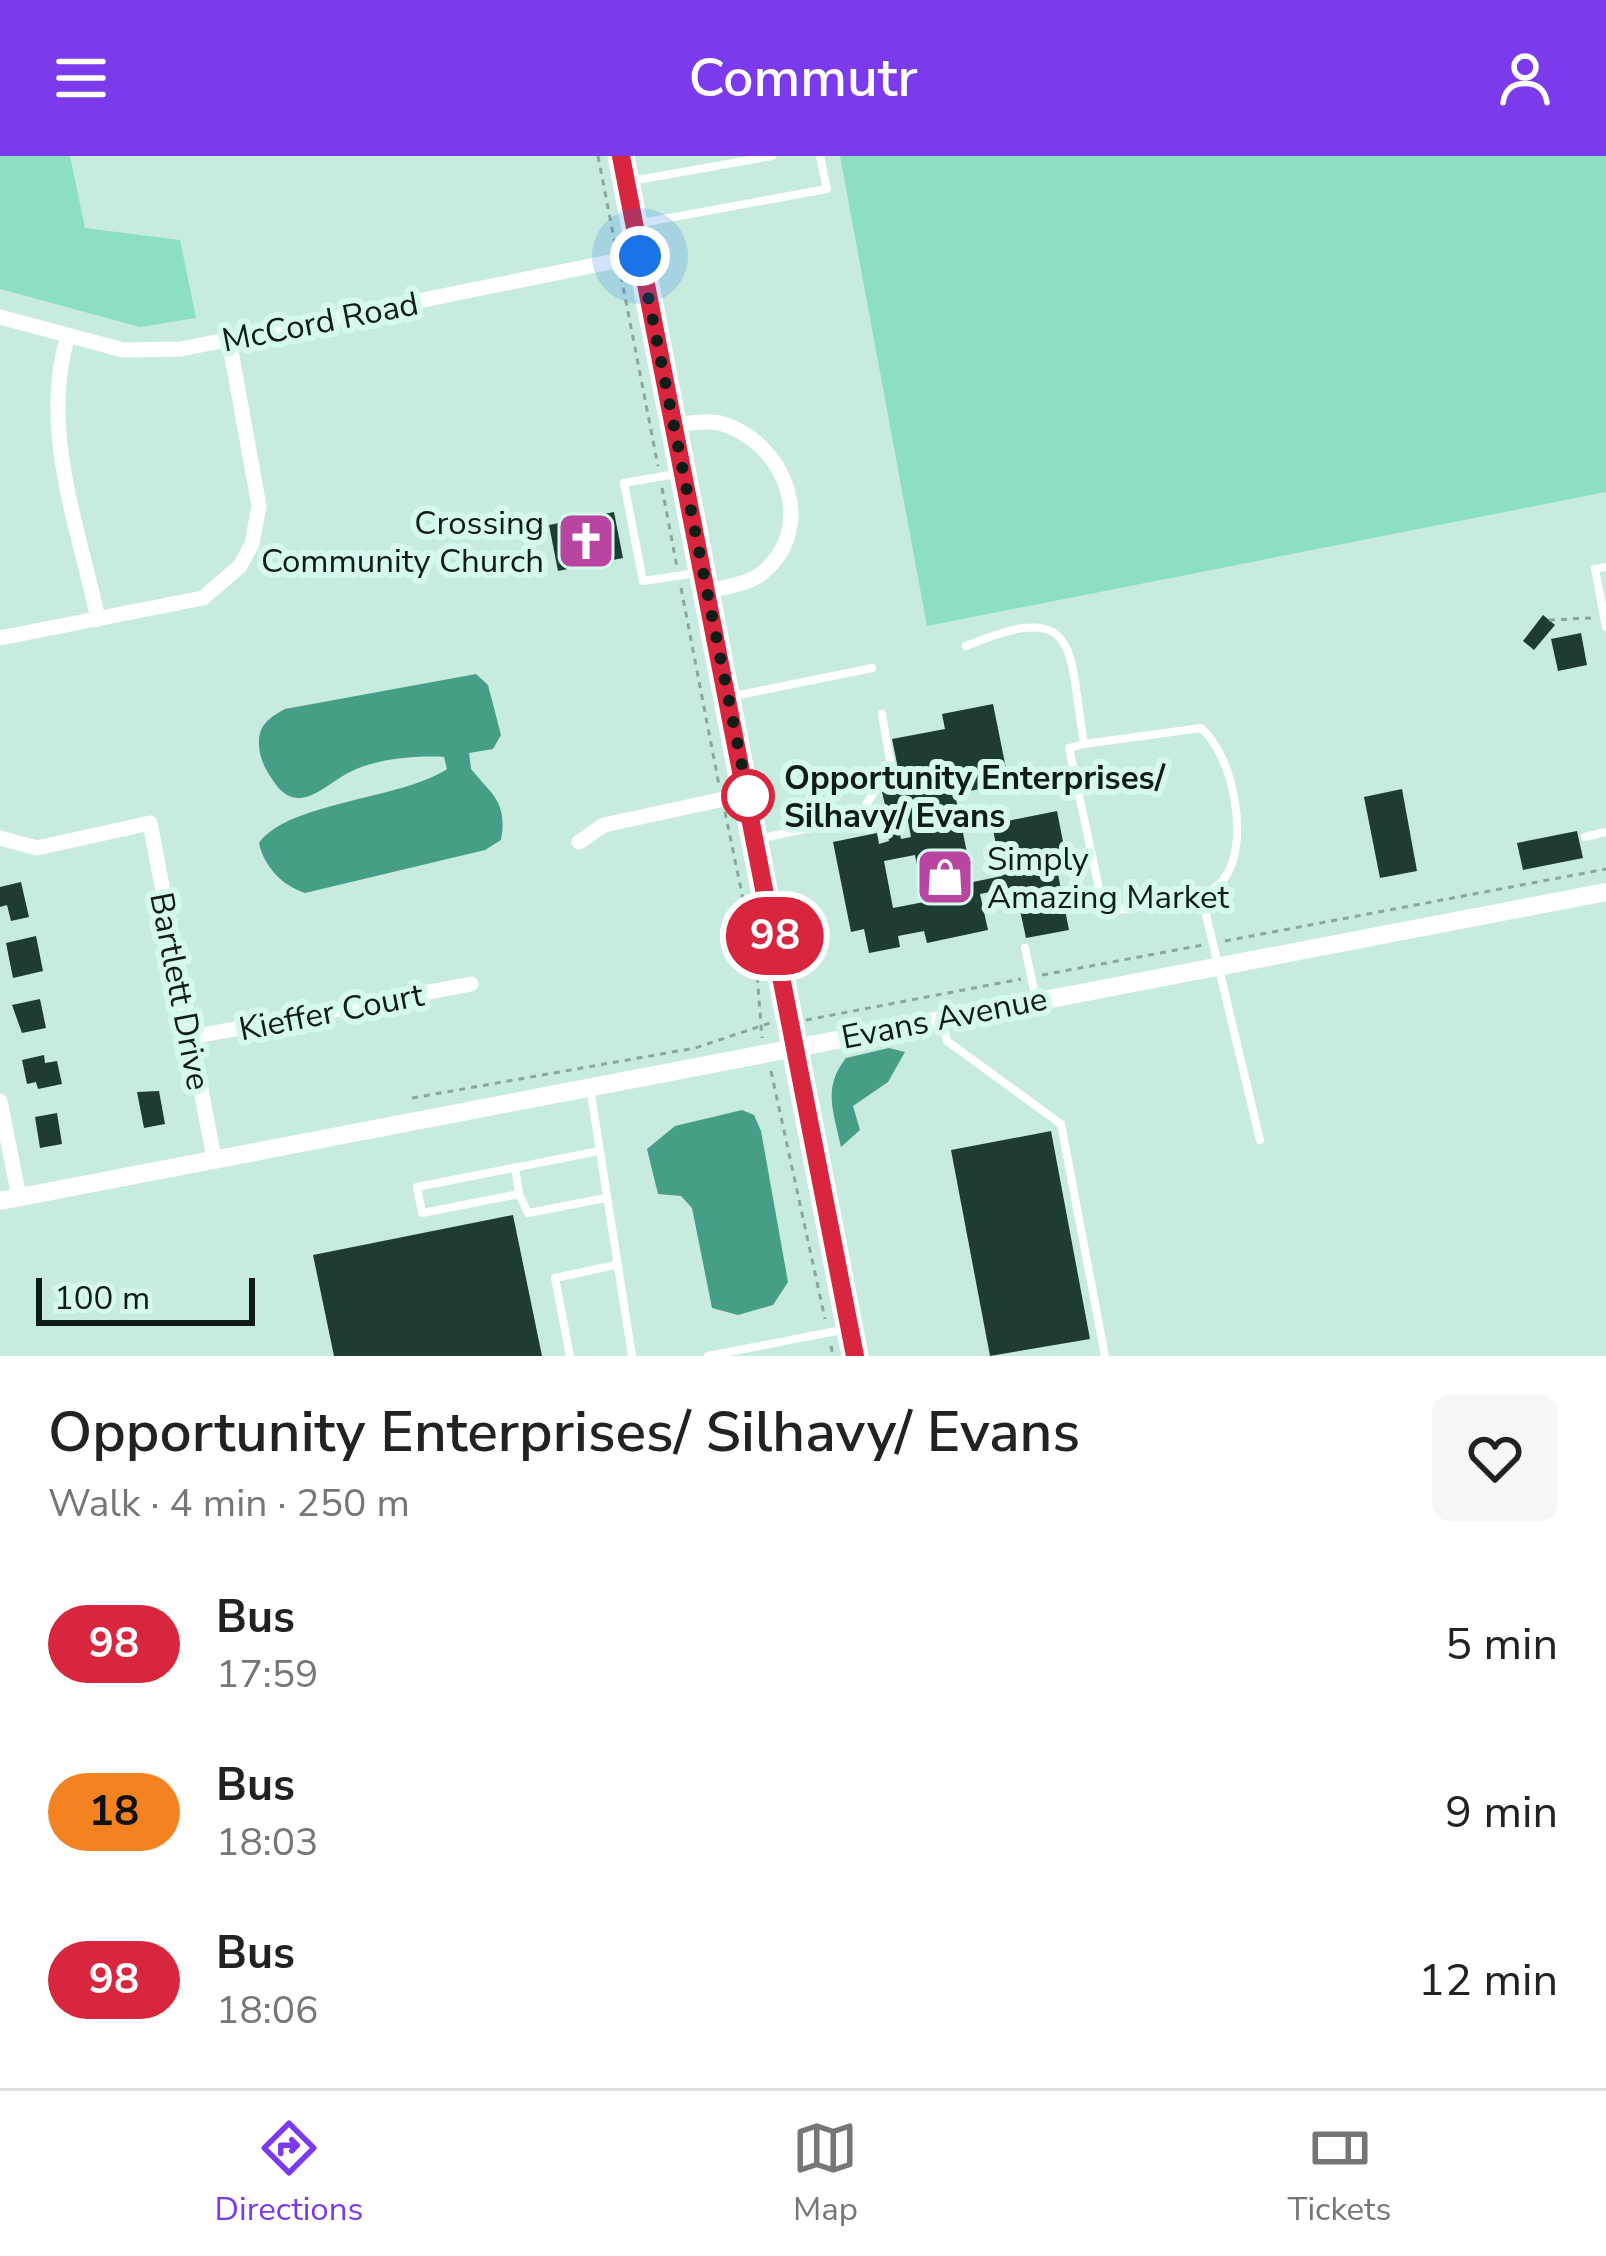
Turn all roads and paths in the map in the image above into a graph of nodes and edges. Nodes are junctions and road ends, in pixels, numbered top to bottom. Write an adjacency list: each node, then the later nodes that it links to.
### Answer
1 (598, 156): 8 (path)
2 (621, 156): 5 (street)
3 (772, 156): 5 (lane)
4 (820, 156): 6 (lane)
5 (626, 182): 6 (street)
6 (634, 225): 7 (street)
7 (640, 256): 8 (street, McCord Road); 12 (street)
8 (619, 260): 11 (street, McCord Road); 14 (path)
9 (0, 317): 10 (street, McCord Road)
10 (68, 337): 11 (street, McCord Road); 19 (street)
11 (229, 340): 19 (street)
12 (676, 424): 13 (street); 17 (street)
13 (685, 472): 14 (lane); 17 (street)
14 (660, 477): 16 (path); 16 (lane)
15 (1606, 566): 18 (lane)
16 (679, 576): 17 (lane); 29 (path)
17 (706, 581): 25 (street)
18 (1604, 615): 20 (path); 21 (lane)
19 (98, 620): 22 (street)
20 (1549, 620)
21 (1606, 627)
22 (0, 638)
23 (967, 646): 27 (lane)
24 (872, 668): 25 (lane)
25 (729, 697): 28 (street)
26 (882, 714): 33 (lane)
27 (1084, 744): 37 (lane); 37 (lane)
28 (747, 794): 29 (street); 33 (street)
29 (723, 799): 34 (street); 46 (path)
30 (1606, 832): 31 (lane)
31 (1585, 837)
32 (0, 838): 47 (street, Bartlett Drive)
33 (756, 840): 45 (street)
34 (579, 842)
35 (1606, 869): 38 (path)
36 (1606, 892): 40 (street, Evans Avenue)
37 (1202, 898): 38 (lane)
38 (1212, 944): 40 (lane); 41 (path)
39 (1025, 948): 41 (lane)
40 (1216, 964): 43 (street, Evans Avenue); 53 (lane)
41 (1031, 977): 43 (lane); 45 (path)
42 (471, 984): 47 (street, Kieffer Court)
43 (1036, 999): 44 (street, Evans Avenue)
44 (941, 1018): 48 (street, Evans Avenue); 68 (lane)
45 (790, 1021): 46 (path); 48 (street)
46 (758, 1024): 49 (path); 51 (path)
47 (192, 1037): 55 (street, Bartlett Drive)
48 (797, 1046): 49 (street, Evans Avenue); 61 (street)
49 (766, 1053): 50 (street, Evans Avenue); 62 (path)
50 (590, 1086): 54 (lane); 55 (street, Evans Avenue)
51 (412, 1098)
52 (0, 1101): 59 (street)
53 (1260, 1140)
54 (598, 1151): 56 (lane); 58 (lane)
55 (214, 1158): 59 (street, Evans Avenue)
56 (514, 1167): 57 (lane); 57 (lane)
57 (519, 1194): 58 (lane)
58 (606, 1198): 60 (lane)
59 (10, 1199)
60 (615, 1265): 63 (lane); 64 (lane)
61 (850, 1328): 62 (lane); 67 (street)
62 (828, 1333): 65 (lane); 66 (path)
63 (570, 1356)
64 (632, 1356)
65 (708, 1356)
66 (832, 1356)
67 (855, 1356)
68 (1105, 1356)

